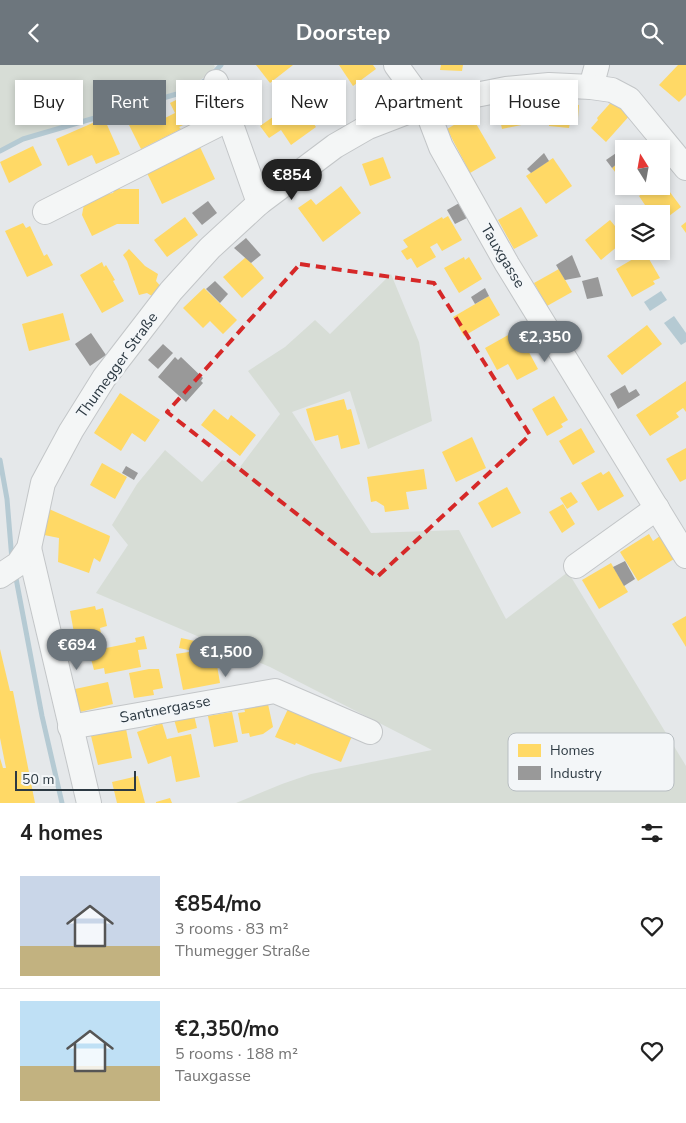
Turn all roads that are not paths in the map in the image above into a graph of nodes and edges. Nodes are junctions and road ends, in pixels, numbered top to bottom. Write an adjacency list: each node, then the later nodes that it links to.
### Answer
1 (396, 65): 3 (street, Tauxgasse)
2 (594, 76): 4 (street, Thumegger Straße); 9 (street, Thumegger Straße)
3 (407, 80)
4 (480, 94)
5 (217, 125): 11 (street)
6 (231, 125): 10 (street)
7 (373, 125): 10 (street, Thumegger Straße)
8 (433, 125): 12 (street, Tauxgasse)
9 (686, 168)
10 (259, 203): 14 (street, Thumegger Straße)
11 (45, 212)
12 (657, 509): 13 (street, Tauxgasse); 15 (street)
13 (686, 556)
14 (13, 565): 16 (street)
15 (576, 566)
16 (70, 727): 17 (street, Santnergasse); 18 (street)
17 (370, 732)
18 (89, 803)

